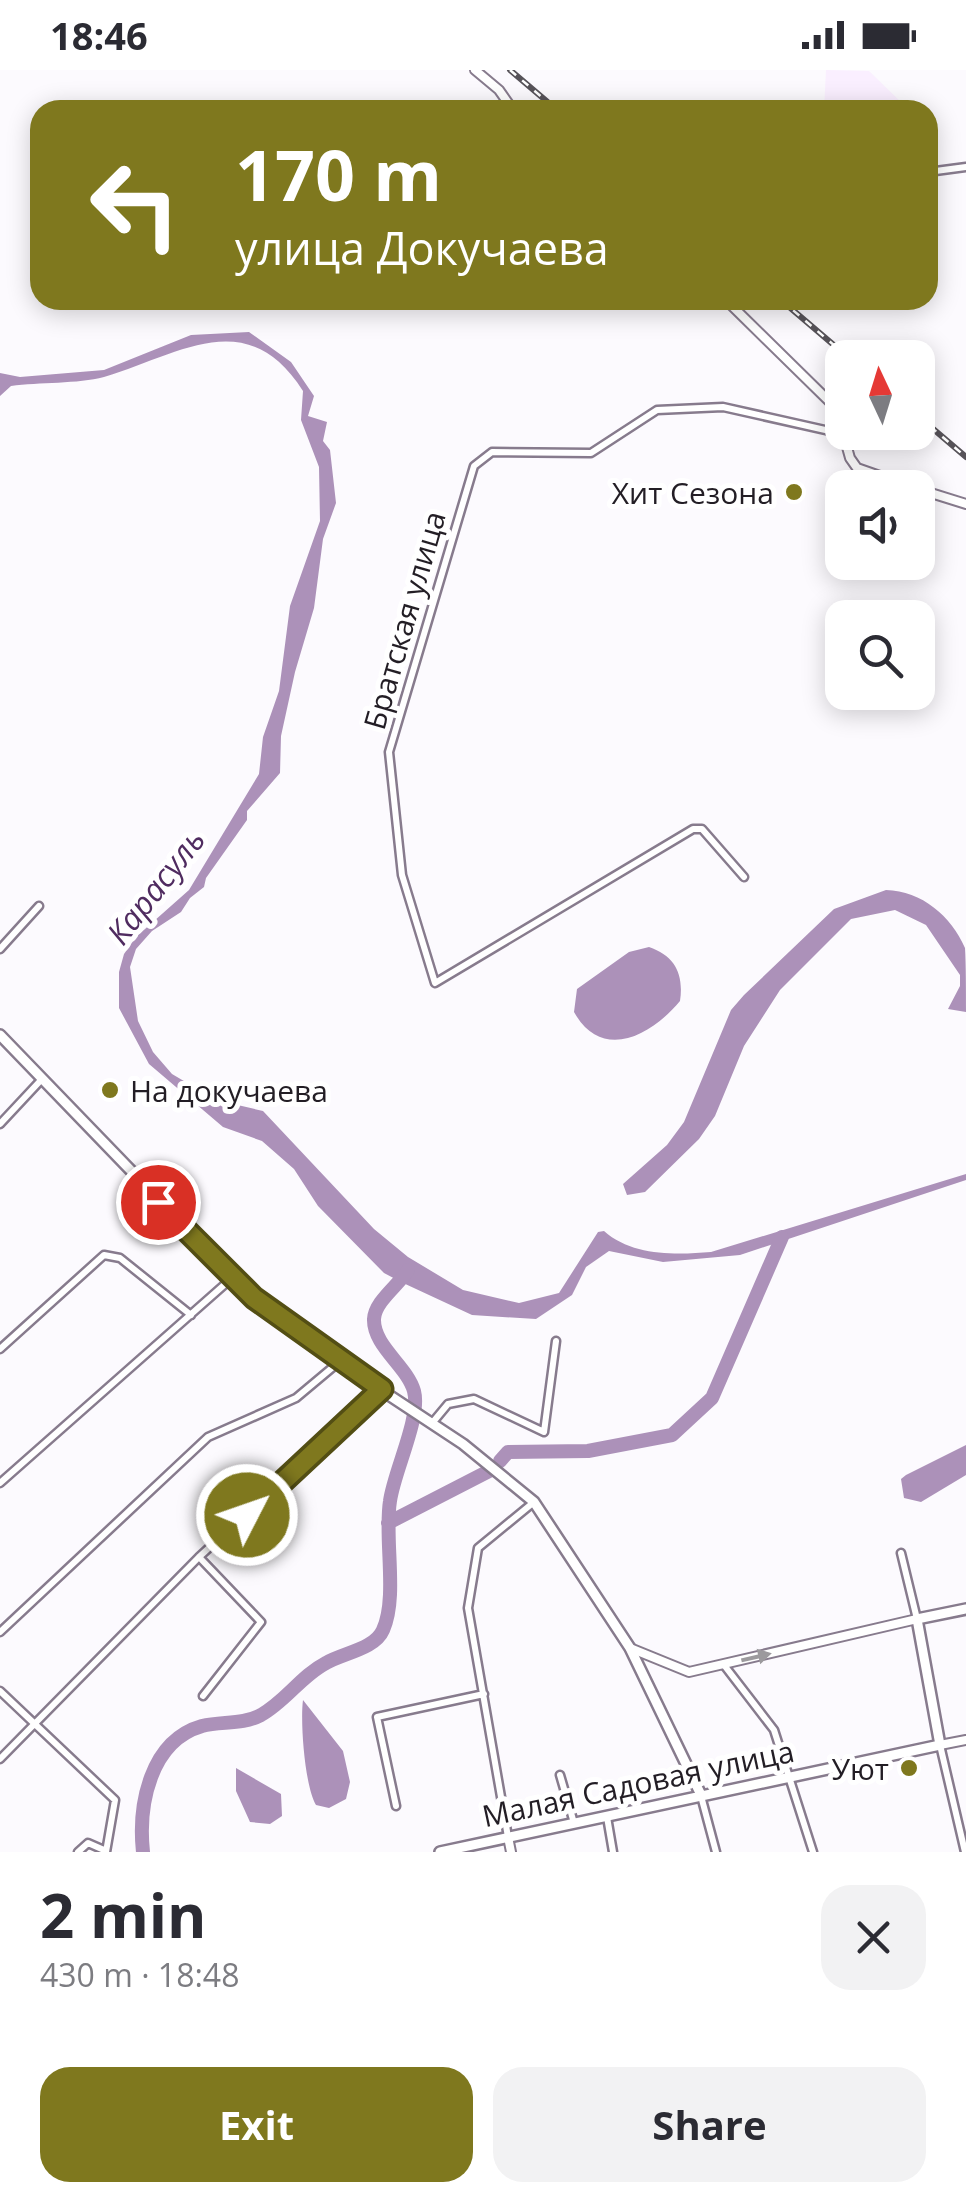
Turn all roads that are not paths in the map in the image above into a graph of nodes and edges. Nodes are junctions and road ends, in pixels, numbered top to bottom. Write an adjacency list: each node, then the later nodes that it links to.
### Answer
1 (475, 70): 2 (street)
2 (506, 100)
3 (966, 167): 4 (street)
4 (938, 171)
5 (736, 310): 6 (street)
6 (825, 397)
7 (825, 430): 12 (street, Братская улица)
8 (850, 450): 9 (street)
9 (863, 470)
10 (935, 494): 11 (street)
11 (966, 504)
12 (744, 877)
13 (39, 906): 14 (street)
14 (0, 949)
15 (0, 1035): 16 (main road)
16 (43, 1078): 17 (street); 18 (main road)
17 (0, 1124)
18 (232, 1278): 19 (street); 22 (main road)
19 (191, 1315): 21 (street); 25 (street)
20 (556, 1341): 24 (street)
21 (0, 1350)
22 (340, 1362): 23 (main road); 31 (street)
23 (382, 1389): 24 (main road); 28 (street)
24 (433, 1422): 26 (main road)
25 (0, 1484)
26 (534, 1502): 32 (main road); 35 (street)
27 (901, 1553): 30 (street)
28 (199, 1557): 36 (street); 37 (street)
29 (966, 1609): 30 (main road)
30 (917, 1619): 33 (street, one-way to 30); 39 (main road)
31 (0, 1632)
32 (630, 1648): 33 (street); 43 (main road)
33 (724, 1665): 42 (street)
34 (0, 1692): 37 (street)
35 (484, 1694): 44 (street); 47 (street)
36 (202, 1696)
37 (34, 1722): 40 (street); 48 (street)
38 (966, 1740): 39 (street, Малая Садовая улица)
39 (940, 1745): 42 (main road, Малая Садовая улица); 55 (street)
40 (0, 1759)
41 (560, 1774): 46 (street)
42 (789, 1774): 43 (main road, Малая Садовая улица); 54 (street)
43 (701, 1795): 45 (main road, Малая Садовая улица); 53 (street)
44 (396, 1806)
45 (607, 1817): 46 (main road, Малая Садовая улица); 52 (street)
46 (574, 1824): 47 (main road, Малая Садовая улица)
47 (508, 1837): 50 (main road, Малая Садовая улица); 51 (street)
48 (105, 1851): 49 (street)
49 (78, 1852)
50 (440, 1852)
51 (512, 1852)
52 (612, 1852)
53 (716, 1852)
54 (813, 1852)
55 (965, 1852)

